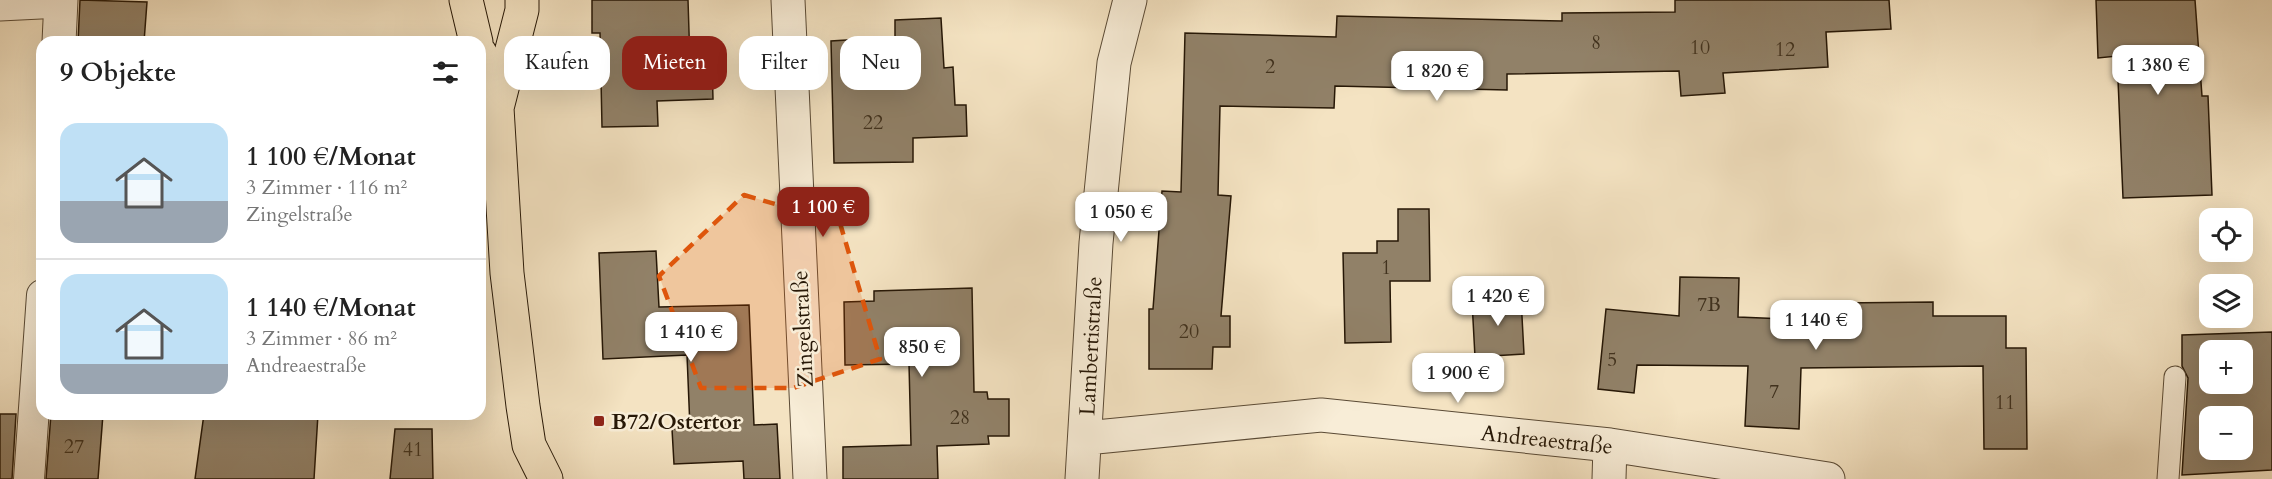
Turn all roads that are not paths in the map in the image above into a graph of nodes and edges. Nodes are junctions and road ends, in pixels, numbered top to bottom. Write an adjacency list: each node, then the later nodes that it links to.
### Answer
1 (466, 0): 8 (main road)
2 (522, 0): 10 (main road)
3 (788, 0): 19 (street, Zingelstraße)
4 (1130, 0): 13 (street, Lambertistraße)
5 (61, 4): 6 (lane); 7 (street)
6 (0, 10)
7 (59, 36)
8 (475, 36)
9 (486, 72): 10 (main road)
10 (497, 108): 14 (main road)
11 (36, 374): 16 (street)
12 (2175, 377): 23 (lane)
13 (1086, 438): 15 (street, Andreaestraße); 20 (street, Lambertistraße)
14 (530, 445): 17 (main road); 18 (main road)
15 (1610, 446): 21 (street); 22 (street, Andreaestraße)
16 (28, 479)
17 (522, 479)
18 (546, 479)
19 (810, 479)
20 (1082, 479)
21 (1610, 479)
22 (1828, 479)
23 (2168, 479)

